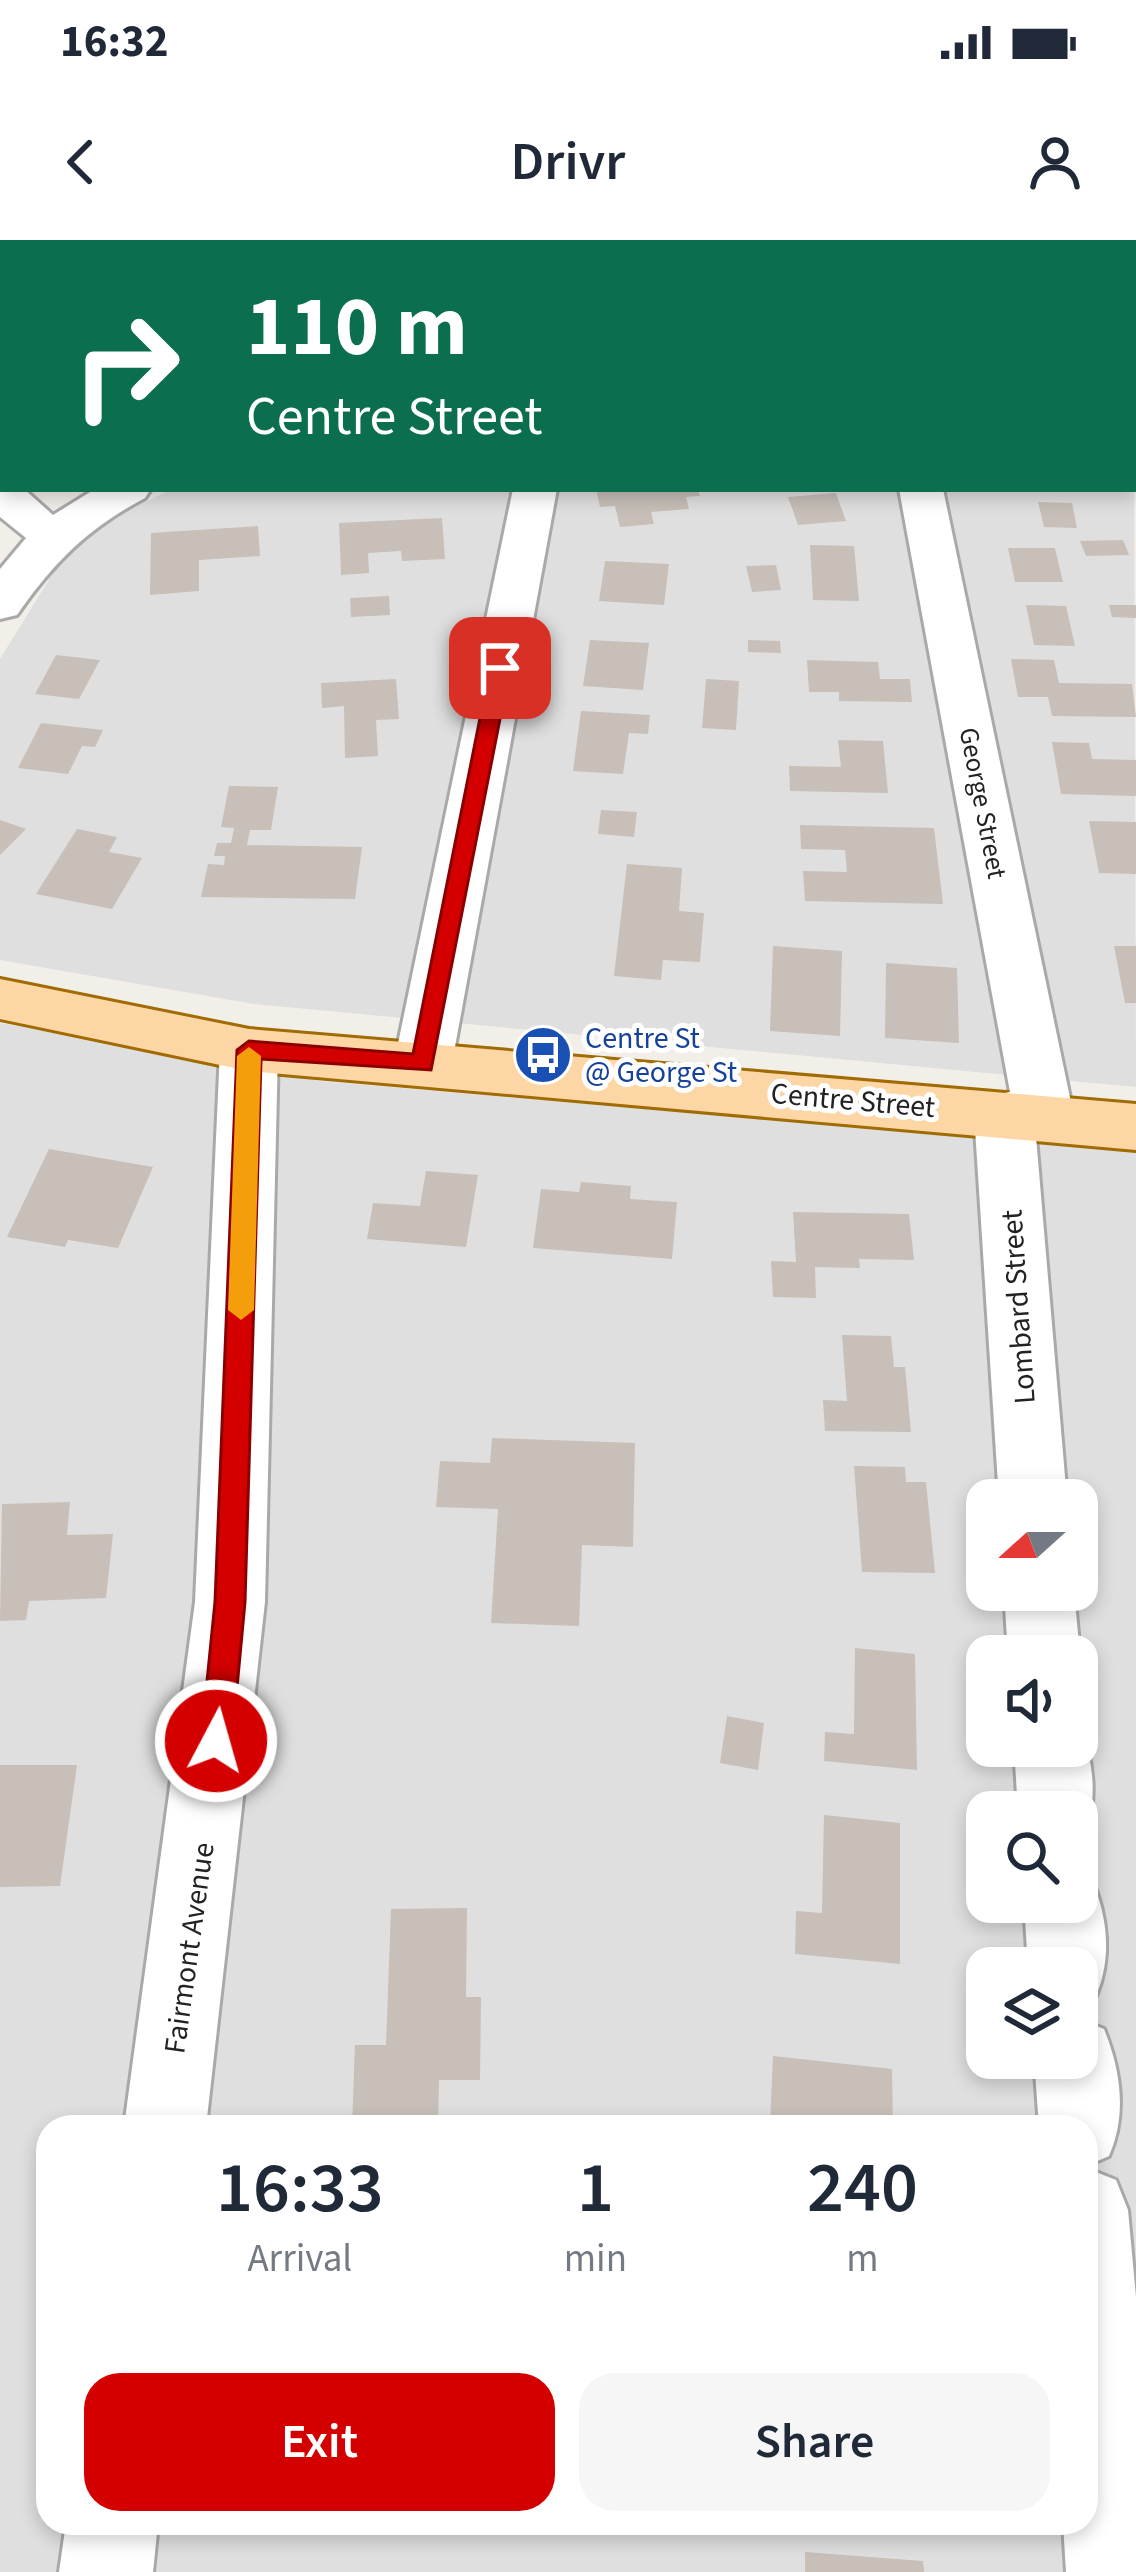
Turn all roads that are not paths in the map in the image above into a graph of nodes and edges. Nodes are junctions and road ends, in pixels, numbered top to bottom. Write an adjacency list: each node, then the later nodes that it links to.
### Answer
1 (3, 492): 5 (street)
2 (124, 492): 5 (street)
3 (534, 492): 9 (street)
4 (921, 492): 10 (street, George Street)
5 (51, 535): 6 (street)
6 (0, 605)
7 (0, 999): 8 (main road, Centre Street)
8 (249, 1050): 9 (main road, Centre Street); 14 (street, Fairmont Avenue)
9 (423, 1063): 10 (main road, Centre Street)
10 (1024, 1115): 11 (main road, Centre Street); 12 (street, Lombard Street)
11 (1136, 1127)
12 (1033, 1479)
13 (1077, 2079): 15 (street)
14 (166, 2115)
15 (1079, 2115)
16 (1098, 2371): 19 (street)
17 (111, 2535): 18 (street)
18 (106, 2572)
19 (1113, 2572)

